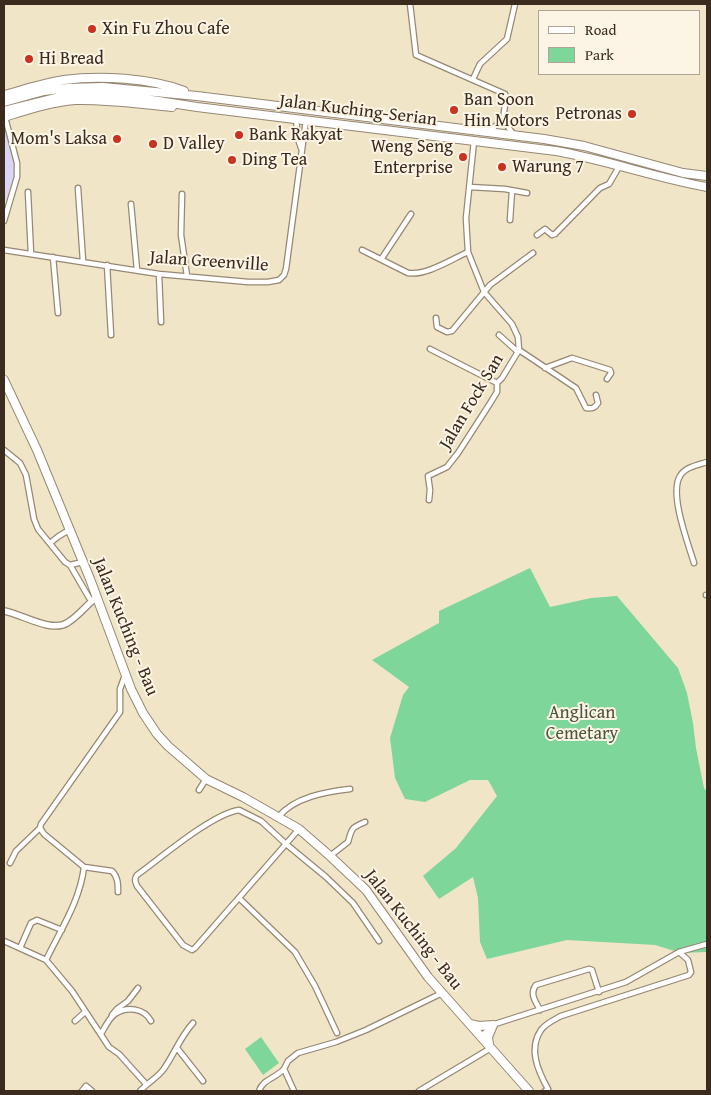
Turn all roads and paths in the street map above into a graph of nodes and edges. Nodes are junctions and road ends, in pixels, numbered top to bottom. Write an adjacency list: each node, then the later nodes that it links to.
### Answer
1 (410, 4): 3 (street)
2 (515, 4): 3 (street)
3 (473, 79): 12 (street)
4 (68, 91): 6 (main road, Jalan Kuching-Serian); 7 (main road, Jalan Kuching-Serian); 8 (main road, Jalan Kuching-Serian); 9 (main road, Jalan Kuching-Serian)
5 (4, 96): 6 (main road)
6 (197, 96): 13 (main road, Jalan Kuching-Serian)
7 (4, 102)
8 (197, 106): 9 (main road); 10 (main road, Jalan Kuching-Serian)
9 (4, 115): 29 (street)
10 (296, 119): 11 (main road, Jalan Kuching-Serian); 16 (street, Jalan Greenville)
11 (306, 120): 15 (main road, Jalan Kuching-Serian); 16 (street, Jalan Greenville)
12 (503, 120): 13 (street); 14 (street)
13 (487, 133): 14 (main road, Jalan Kuching-Serian)
14 (515, 136): 18 (main road, Jalan Kuching-Serian)
15 (474, 141): 17 (main road, Jalan Kuching-Serian); 19 (street, Jalan Fock San)
16 (301, 148): 42 (street, Jalan Greenville)
17 (620, 165): 21 (main road, Jalan Kuching-Serian); 30 (street)
18 (707, 176)
19 (470, 186): 22 (street); 33 (street, Jalan Fock San)
20 (78, 188): 38 (street)
21 (707, 188)
22 (512, 191): 24 (street); 28 (street)
23 (28, 192): 35 (street)
24 (527, 193)
25 (182, 194): 42 (street)
26 (131, 204): 40 (street)
27 (411, 214): 37 (street)
28 (510, 220)
29 (4, 221)
30 (536, 235)
31 (4, 250): 35 (street, Jalan Greenville)
32 (362, 250): 37 (street)
33 (468, 252): 37 (street); 43 (street, Jalan Fock San)
34 (532, 252): 43 (street)
35 (32, 254): 36 (street, Jalan Greenville)
36 (53, 257): 38 (street, Jalan Greenville); 44 (street)
37 (382, 258)
38 (83, 261): 39 (street, Jalan Greenville)
39 (107, 265): 40 (street, Jalan Greenville); 47 (street)
40 (137, 270): 41 (street, Jalan Greenville)
41 (159, 274): 42 (street, Jalan Greenville); 46 (street)
42 (186, 276)
43 (484, 292): 45 (street); 50 (street, Jalan Fock San)
44 (58, 313)
45 (436, 318)
46 (161, 322)
47 (111, 335)
48 (499, 335): 50 (street)
49 (430, 349): 54 (street)
50 (519, 351): 51 (street); 54 (street, Jalan Fock San)
51 (545, 368): 52 (street); 55 (street)
52 (607, 379)
53 (4, 380): 59 (main road, Jalan Kuching - Bau)
54 (497, 384): 58 (street, Jalan Fock San)
55 (596, 395)
56 (4, 450): 60 (street)
57 (707, 462): 62 (street)
58 (429, 500)
59 (69, 530): 60 (street); 61 (main road, Jalan Kuching - Bau)
60 (50, 543): 63 (street)
61 (83, 562): 63 (street); 64 (main road, Jalan Kuching - Bau)
62 (694, 563)
63 (70, 565): 64 (street)
64 (94, 599): 65 (street); 66 (main road, Jalan Kuching - Bau)
65 (4, 611)
66 (125, 674): 67 (main road, Jalan Kuching - Bau); 72 (street)
67 (206, 779): 69 (street); 70 (main road, Jalan Kuching - Bau)
68 (350, 789): 70 (street)
69 (199, 790)
70 (278, 817): 73 (main road, Jalan Kuching - Bau)
71 (365, 822): 75 (street)
72 (40, 828): 76 (street); 77 (street)
73 (299, 830): 74 (street); 75 (main road, Jalan Kuching - Bau)
74 (286, 844): 79 (street); 79 (street); 82 (street)
75 (330, 856): 89 (main road, Jalan Kuching - Bau)
76 (10, 863)
77 (84, 867): 78 (street); 80 (street)
78 (118, 892)
79 (238, 898): 99 (street)
80 (62, 930): 84 (street); 86 (street)
81 (4, 941): 84 (street)
82 (379, 941)
83 (707, 944): 85 (street)
84 (20, 948): 86 (street)
85 (680, 952): 88 (street); 113 (street)
86 (46, 960): 91 (street)
87 (138, 988): 94 (street)
88 (599, 992): 90 (street); 90 (street)
89 (443, 993): 96 (main road, Jalan Kuching - Bau); 103 (street)
90 (540, 1010): 97 (street)
91 (86, 1012): 92 (street); 98 (street)
92 (75, 1021)
93 (150, 1021): 94 (street)
94 (108, 1022): 98 (street)
95 (193, 1023): 101 (street)
96 (470, 1024): 97 (main road); 100 (main road, Jalan Kuching - Bau)
97 (493, 1025): 100 (street); 102 (main road)
98 (101, 1034): 105 (street)
99 (337, 1034)
100 (481, 1036): 102 (main road, Jalan Kuching - Bau)
101 (177, 1048): 104 (street); 105 (street)
102 (491, 1048): 111 (street); 112 (main road, Jalan Kuching - Bau)
103 (284, 1069): 109 (street); 110 (street)
104 (203, 1081)
105 (146, 1084): 108 (street)
106 (82, 1091): 107 (street)
107 (92, 1091)
108 (140, 1091)
109 (259, 1091)
110 (294, 1091)
111 (419, 1091)
112 (529, 1091)
113 (545, 1091)

